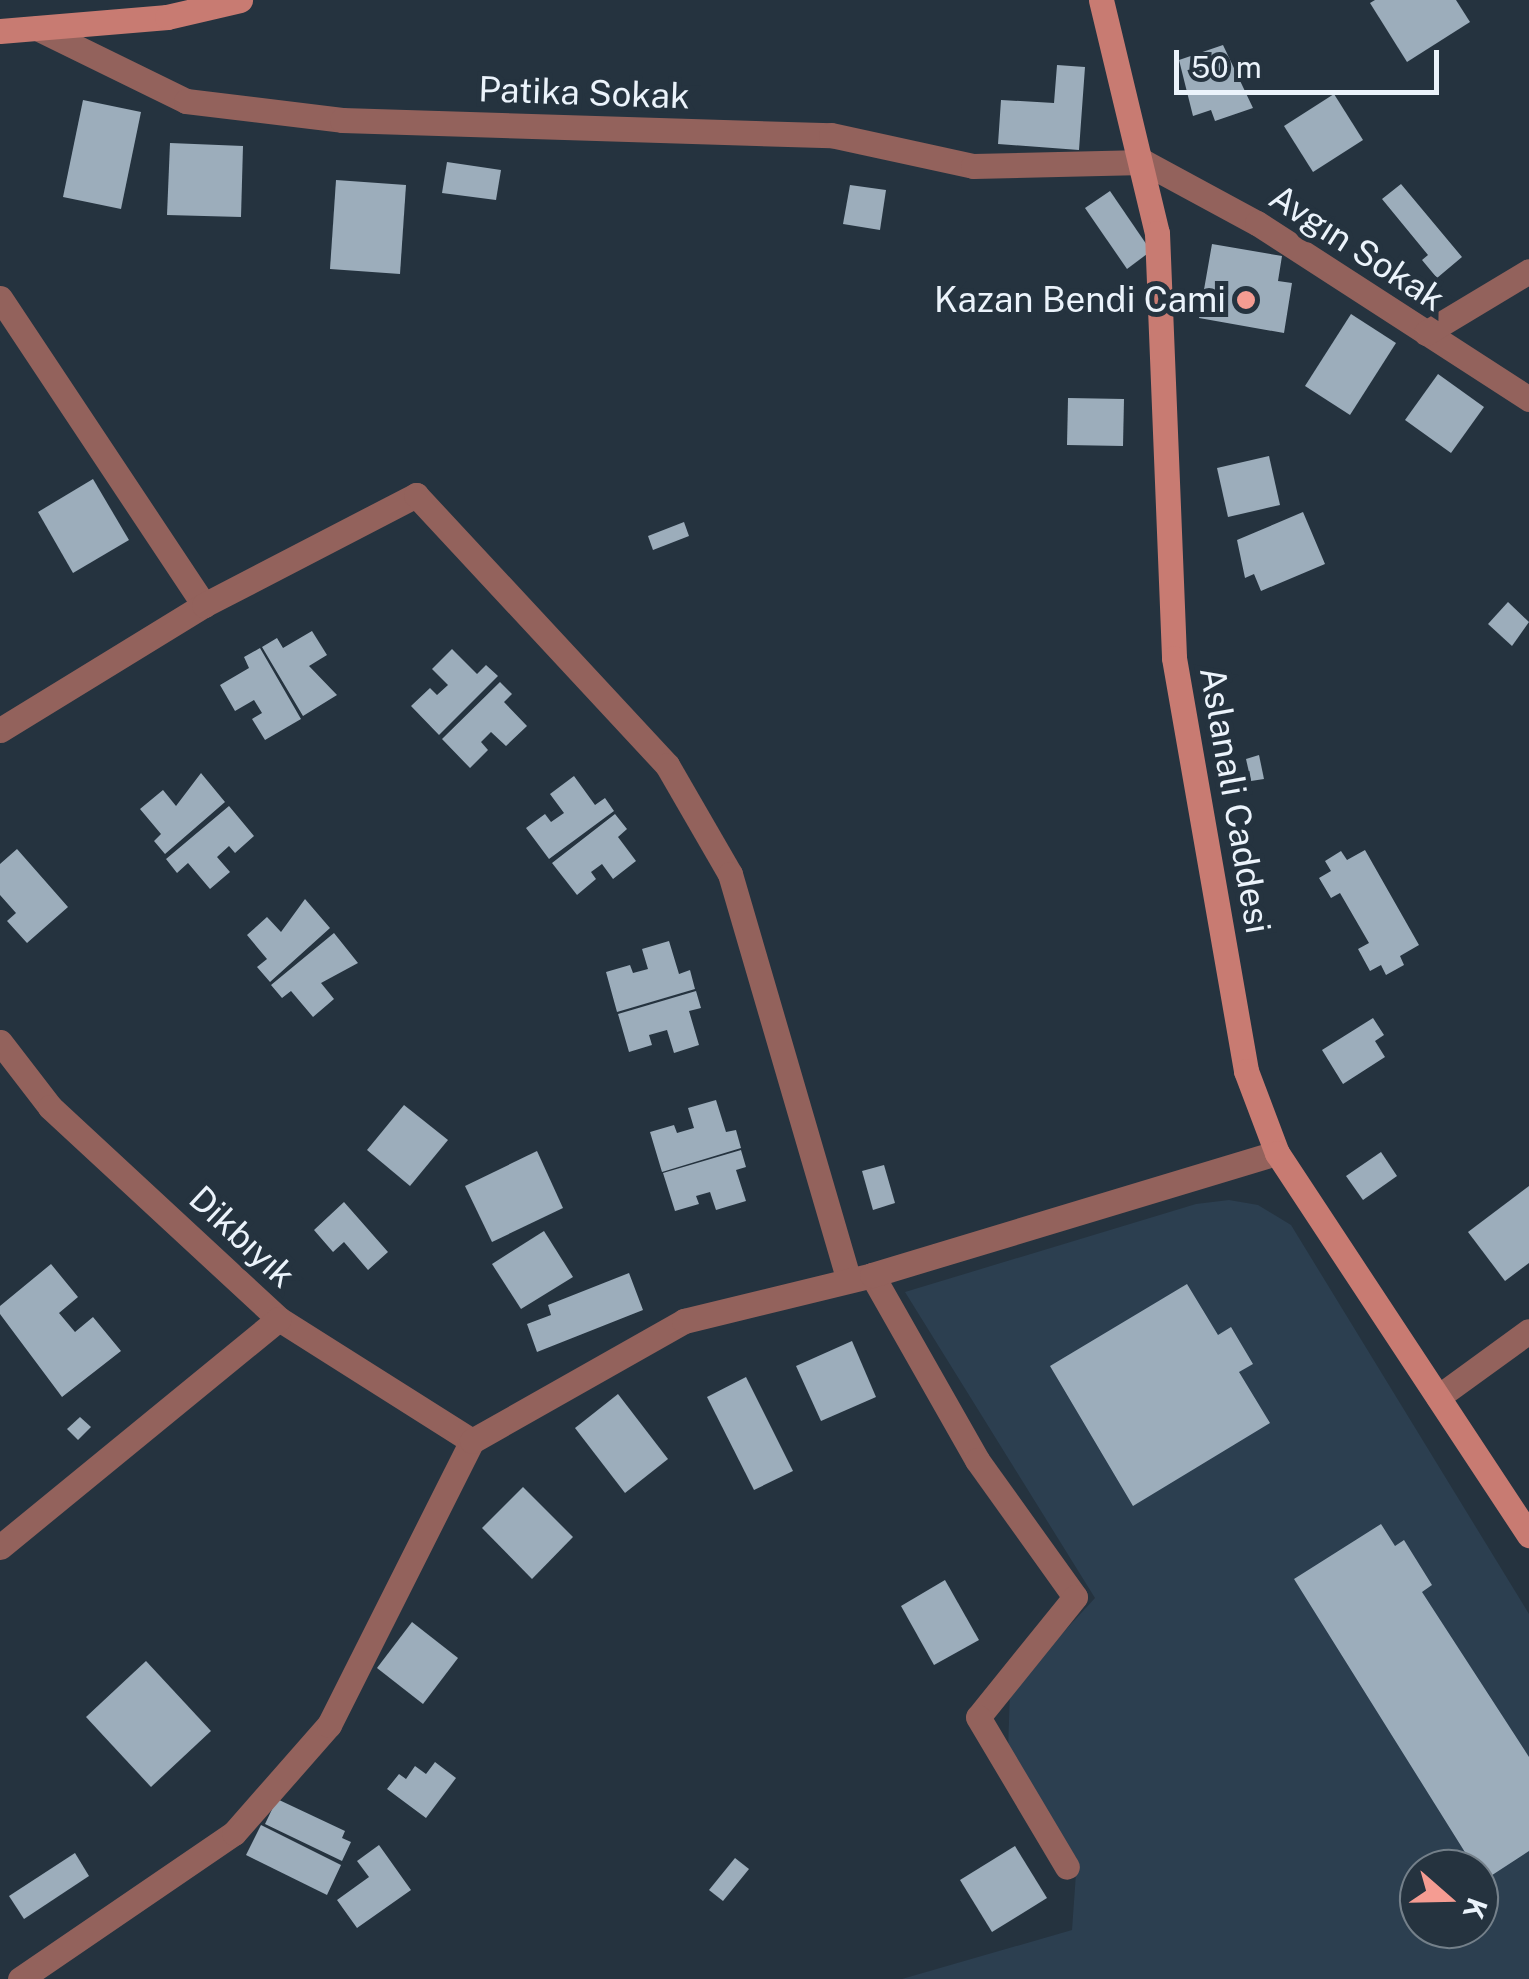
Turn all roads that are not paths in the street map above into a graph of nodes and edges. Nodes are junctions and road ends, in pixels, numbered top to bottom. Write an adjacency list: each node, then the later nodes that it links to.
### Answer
1 (240, 0): 3 (street)
2 (1101, 0): 5 (street, Aslanali Caddesi)
3 (37, 28): 4 (street); 5 (street, Patika Sokak)
4 (0, 30)
5 (1144, 162): 8 (street, Avgın Sokak); 13 (street, Aslanali Caddesi)
6 (1529, 270): 8 (street)
7 (0, 298): 10 (street)
8 (1426, 333): 9 (street, Avgın Sokak)
9 (1529, 399)
10 (204, 605): 11 (street); 14 (street)
11 (0, 730)
12 (0, 1042): 15 (street, Dikbıyık)
13 (1276, 1153): 14 (street); 17 (street, Aslanali Caddesi)
14 (861, 1278): 18 (street); 21 (street)
15 (279, 1319): 18 (street, Dikbıyık); 20 (street)
16 (1529, 1330): 17 (street)
17 (1438, 1398): 19 (street, Aslanali Caddesi)
18 (472, 1441): 22 (street)
19 (1529, 1536)
20 (0, 1548)
21 (1067, 1867)
22 (20, 1979)

